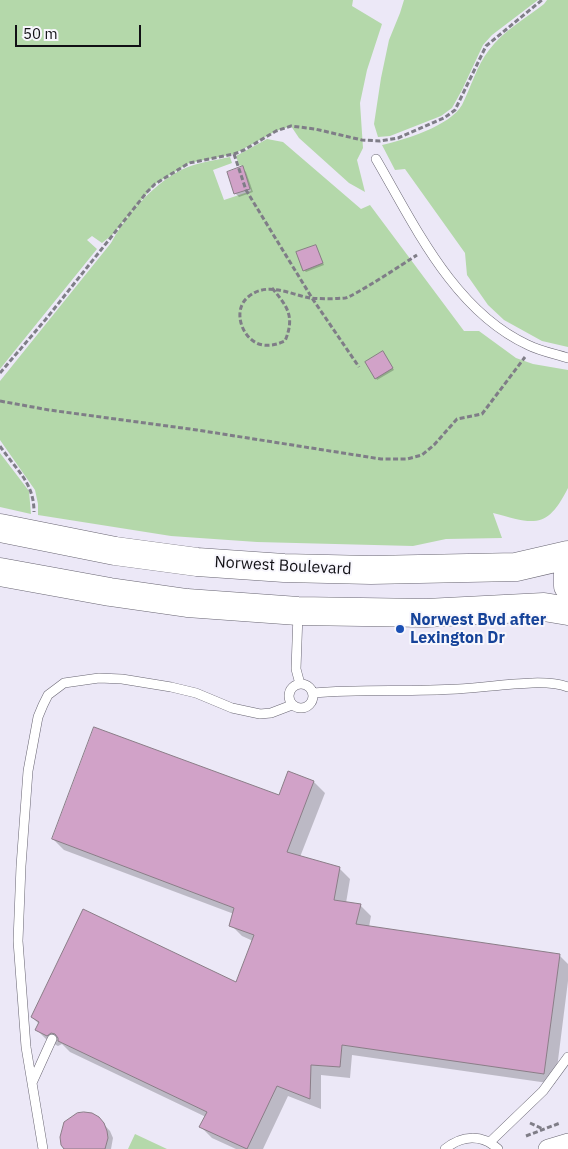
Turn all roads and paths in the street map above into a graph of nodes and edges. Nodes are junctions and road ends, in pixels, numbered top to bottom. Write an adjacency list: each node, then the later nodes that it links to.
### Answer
1 (542, 0): 2 (path)
2 (234, 154): 6 (path); 10 (path)
3 (376, 159): 4 (lane)
4 (429, 248): 6 (path); 7 (lane)
5 (272, 288): 5 (path); 6 (path)
6 (312, 298): 9 (path)
7 (531, 346): 8 (lane); 11 (path)
8 (568, 358)
9 (359, 368)
10 (0, 373)
11 (0, 401)
12 (0, 446): 13 (path)
13 (34, 515)
14 (0, 528): 15 (main road, Norwest Boulevard)
15 (568, 555)
16 (0, 572): 19 (main road)
17 (568, 574): 18 (main road)
18 (568, 586)
19 (298, 611): 20 (main road); 21 (lane)
20 (568, 611)
21 (300, 684): 23 (lane); 24 (lane)
22 (568, 687): 23 (lane)
23 (313, 693): 24 (lane)
24 (292, 705): 27 (lane)
25 (52, 1039): 27 (lane)
26 (568, 1058): 32 (lane)
27 (32, 1083): 34 (lane)
28 (530, 1123): 30 (path)
29 (560, 1123): 30 (path)
30 (544, 1129): 31 (path)
31 (526, 1136)
32 (490, 1142): 35 (lane); 36 (lane)
33 (568, 1143): 37 (street)
34 (43, 1149)
35 (445, 1149)
36 (498, 1149)
37 (548, 1149)

